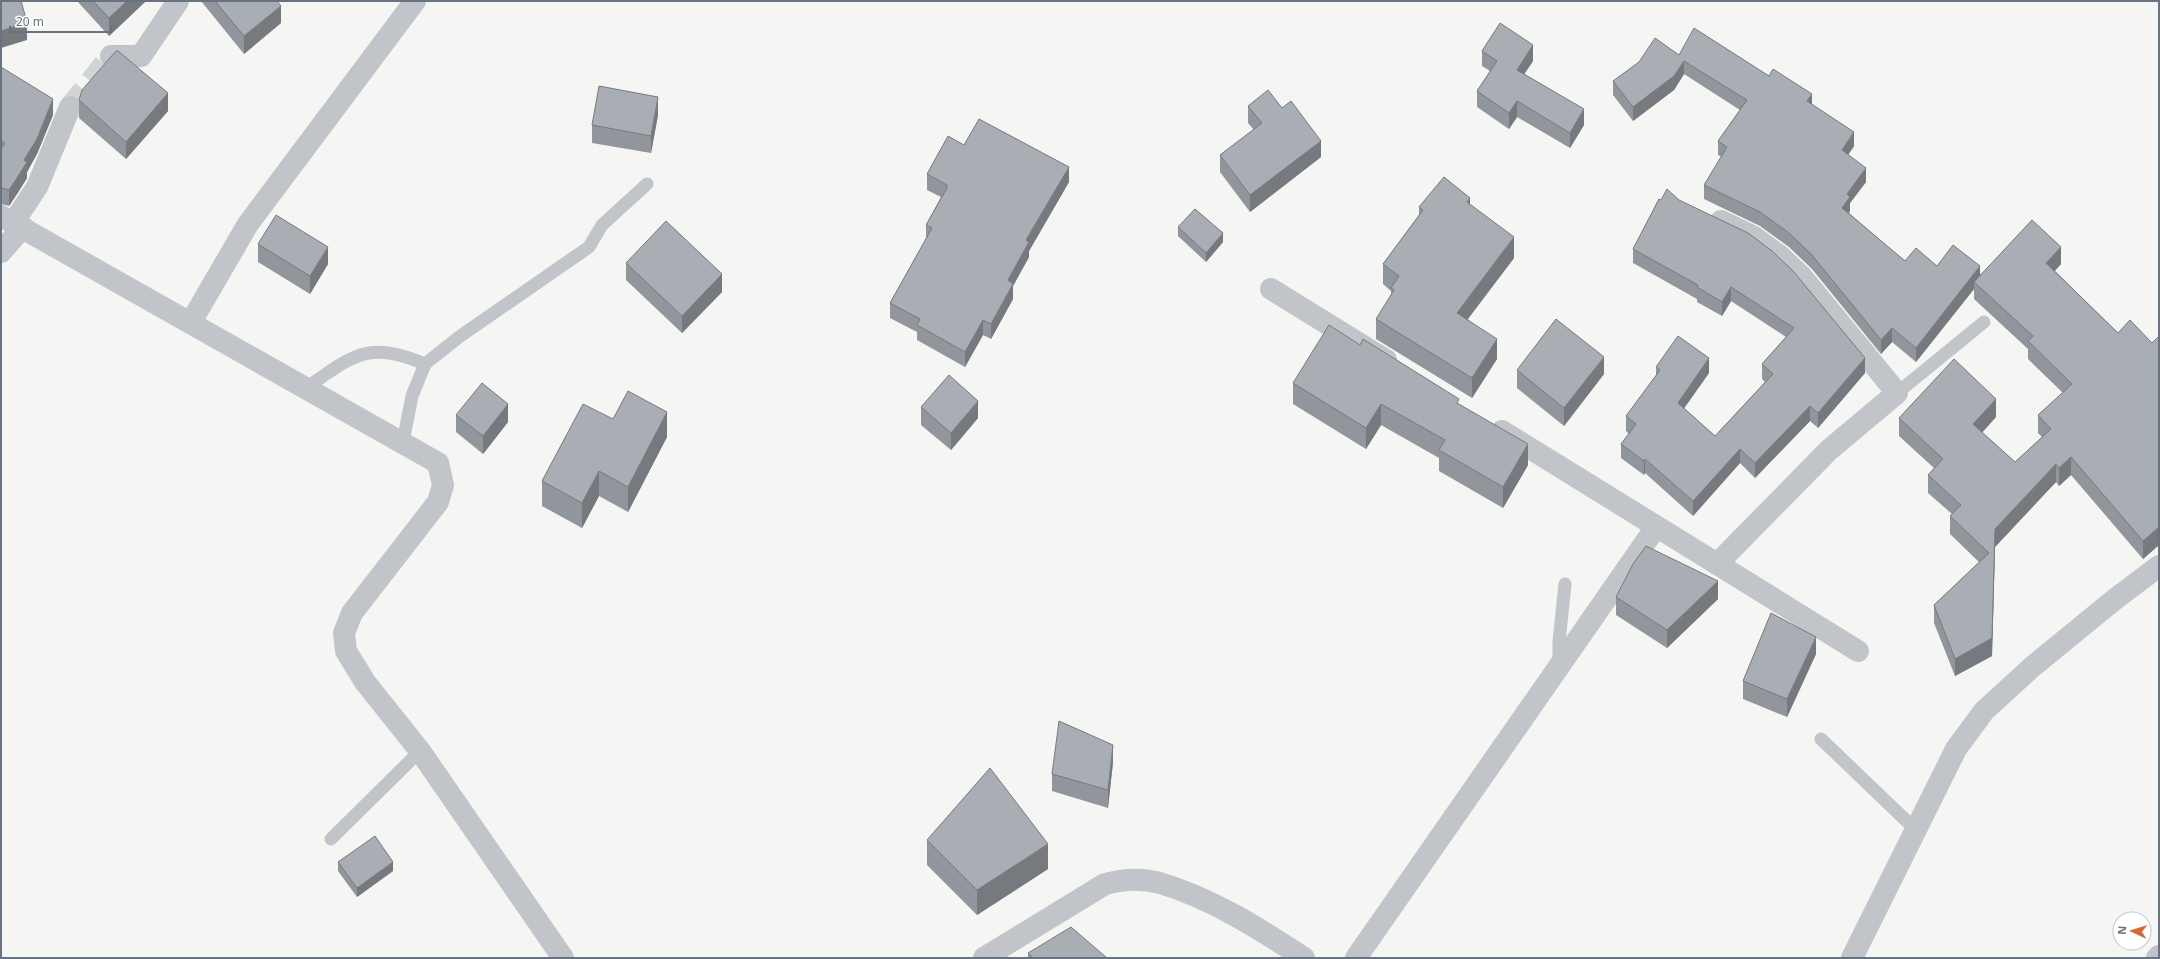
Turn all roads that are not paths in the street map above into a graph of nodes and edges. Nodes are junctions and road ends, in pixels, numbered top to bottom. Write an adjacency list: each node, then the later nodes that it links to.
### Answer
1 (178, 1): 3 (street)
2 (415, 1): 10 (street)
3 (111, 56)
4 (70, 107): 7 (street)
5 (647, 184): 12 (lane)
6 (1705, 213): 15 (street)
7 (12, 222): 8 (street); 10 (street)
8 (1, 252)
9 (1272, 289): 13 (street)
10 (191, 322): 14 (street)
11 (1984, 322): 15 (lane)
12 (425, 364): 14 (lane); 17 (lane)
13 (1407, 372)
14 (306, 388): 17 (street)
15 (1898, 393): 19 (street)
16 (1488, 422): 18 (street)
17 (403, 442): 25 (street)
18 (1656, 527): 19 (street); 23 (street)
19 (1717, 564): 22 (street)
20 (2159, 566): 26 (street)
21 (1565, 584): 23 (lane)
22 (1858, 651)
23 (1559, 667): 31 (street)
24 (1821, 739): 26 (lane)
25 (420, 751): 27 (lane); 28 (street)
26 (1916, 830): 32 (street)
27 (331, 839)
28 (563, 958)
29 (984, 958): 30 (street)
30 (1304, 958)
31 (1356, 958)
32 (1852, 958)

